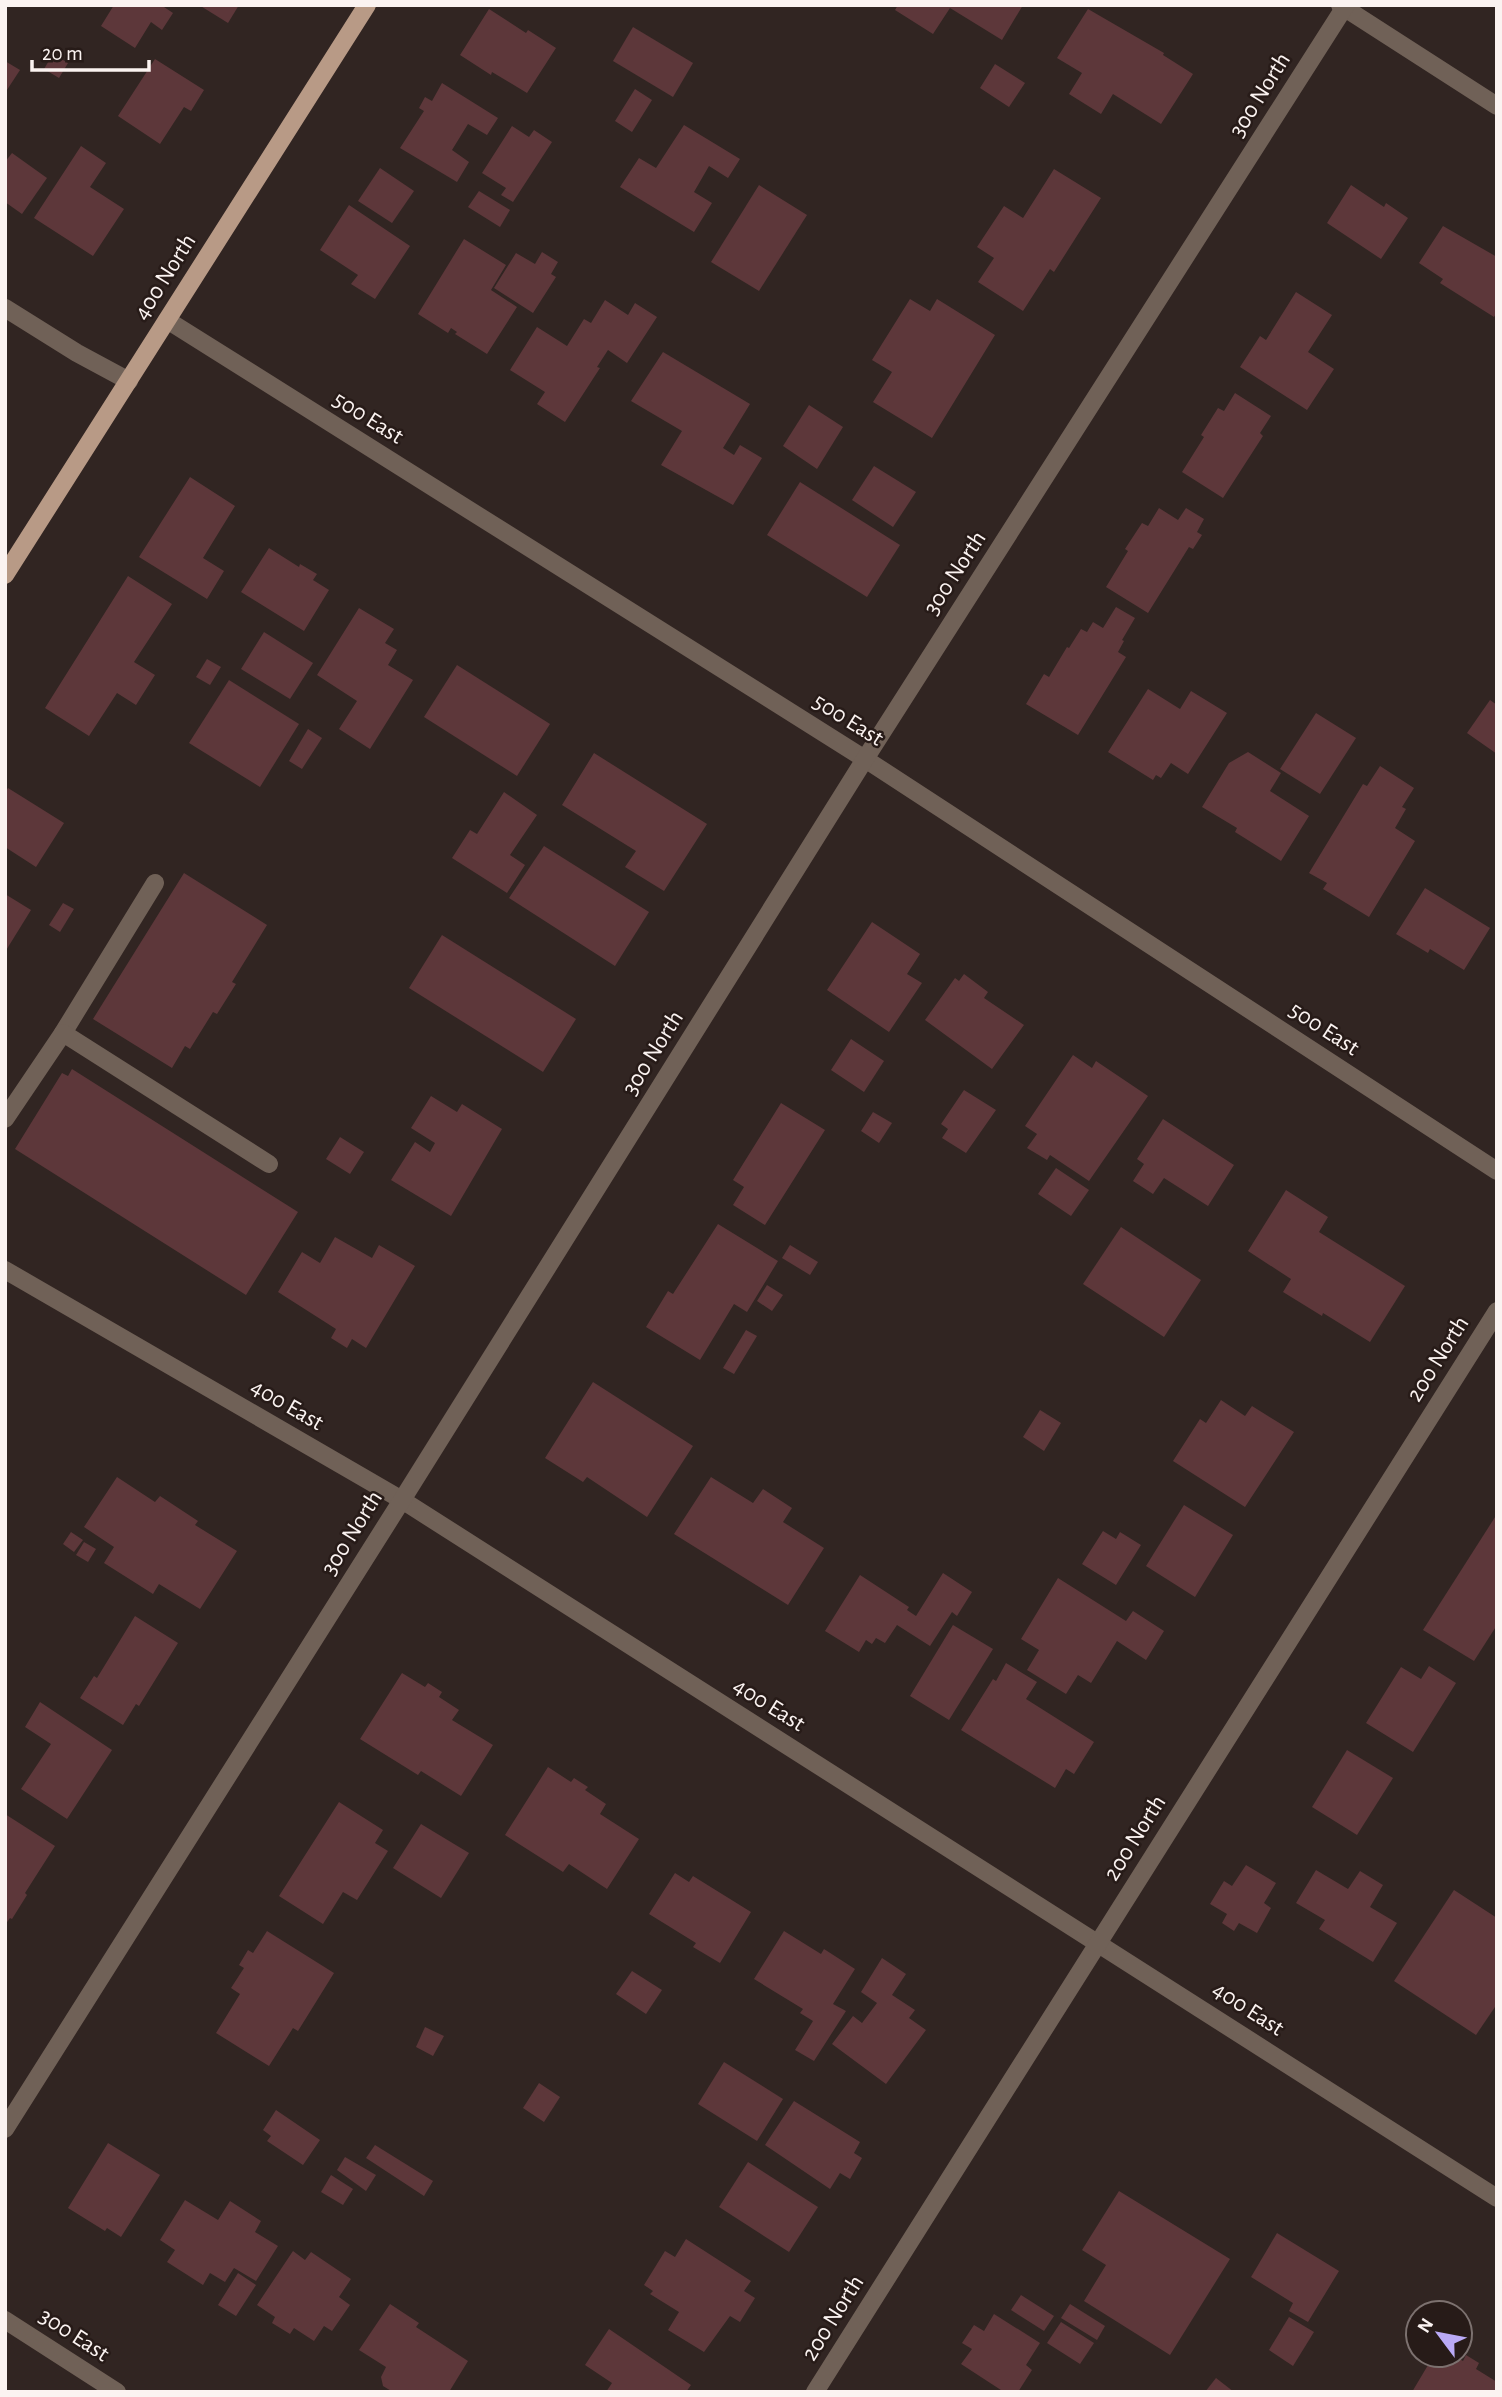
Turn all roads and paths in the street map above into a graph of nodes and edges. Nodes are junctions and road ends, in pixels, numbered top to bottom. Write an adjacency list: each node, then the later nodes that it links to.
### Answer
1 (367, 5): 5 (main road, 400 North)
2 (1344, 6): 3 (street); 8 (street, 300 North)
3 (1497, 106)
4 (5, 308): 6 (street)
5 (167, 320): 6 (main road, 400 North); 8 (street, 500 East)
6 (129, 380): 7 (main road, 400 North)
7 (5, 575)
8 (864, 759): 13 (street, 500 East); 16 (street, 300 North)
9 (155, 883): 10 (street)
10 (63, 1033): 11 (street); 12 (street)
11 (5, 1119)
12 (269, 1164)
13 (1497, 1171)
14 (5, 1270): 16 (street, 400 East)
15 (1497, 1311): 17 (street, 200 North)
16 (402, 1500): 17 (street, 400 East); 18 (street, 300 North)
17 (1098, 1942): 19 (street, 400 East); 22 (street, 200 North)
18 (5, 2129)
19 (1497, 2198)
20 (5, 2320): 21 (street, 300 East)
21 (117, 2392)
22 (816, 2392)

